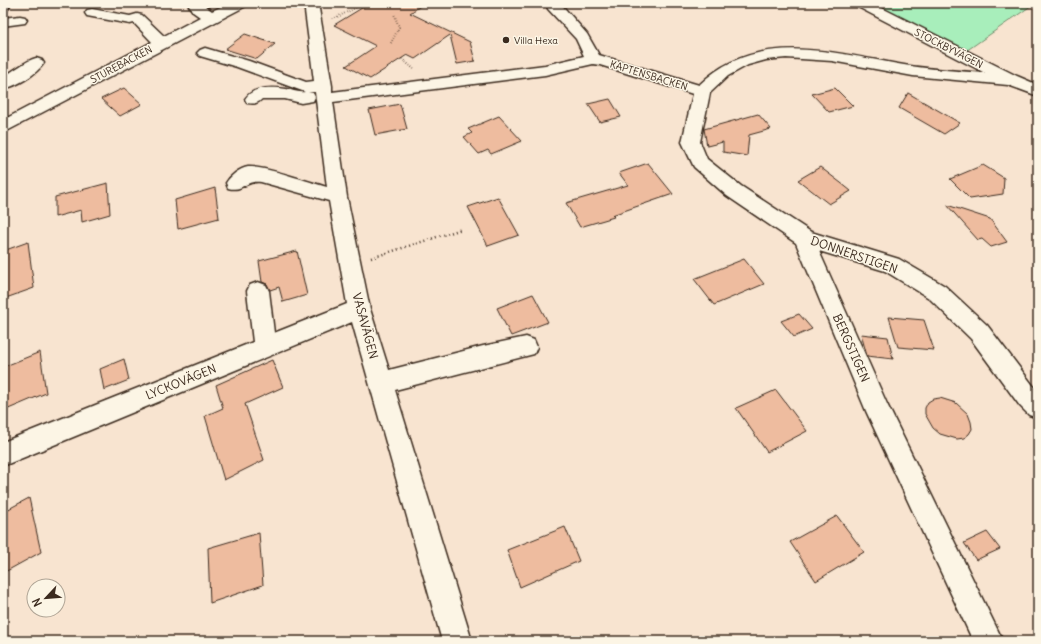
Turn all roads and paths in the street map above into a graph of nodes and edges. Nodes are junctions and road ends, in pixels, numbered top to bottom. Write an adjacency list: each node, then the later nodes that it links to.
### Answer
1 (194, 3): 9 (street)
2 (241, 3): 9 (street, STUREBACKEN)
3 (311, 3): 12 (street, VASAVÄGEN)
4 (366, 3): 12 (path)
5 (552, 3): 16 (street)
6 (861, 3): 20 (street, STOCKBYVÄGEN)
7 (92, 13): 13 (street)
8 (394, 14): 14 (path)
9 (211, 17): 13 (street, STUREBACKEN)
10 (20, 20): 11 (street)
11 (3, 22)
12 (314, 27): 24 (street, VASAVÄGEN)
13 (162, 43): 17 (street, STUREBACKEN)
14 (391, 43)
15 (205, 53): 24 (street)
16 (593, 59): 22 (street, KAPTENSBACKEN); 24 (street, KAPTENSBACKEN)
17 (126, 62): 19 (street); 26 (street, STUREBACKEN)
18 (36, 63): 21 (street)
19 (144, 66)
20 (1011, 80): 22 (street, KAPTENSBACKEN); 23 (street, STOCKBYVÄGEN)
21 (3, 84)
22 (702, 91): 30 (street)
23 (1038, 91)
24 (325, 93): 25 (street); 28 (street, VASAVÄGEN)
25 (253, 99)
26 (3, 127)
27 (235, 183): 28 (street)
28 (338, 197): 31 (street, VASAVÄGEN)
29 (462, 229): 31 (path)
30 (804, 238): 37 (street, DONNERSTIGEN); 40 (street, BERGSTIGEN)
31 (351, 264): 33 (street, VASAVÄGEN)
32 (258, 291): 35 (street)
33 (359, 309): 35 (street, LYCKOVÄGEN); 36 (street, VASAVÄGEN)
34 (526, 347): 36 (street)
35 (265, 348): 38 (street, LYCKOVÄGEN)
36 (381, 383): 39 (street, VASAVÄGEN)
37 (1038, 407)
38 (3, 454)
39 (457, 641)
40 (988, 641)

